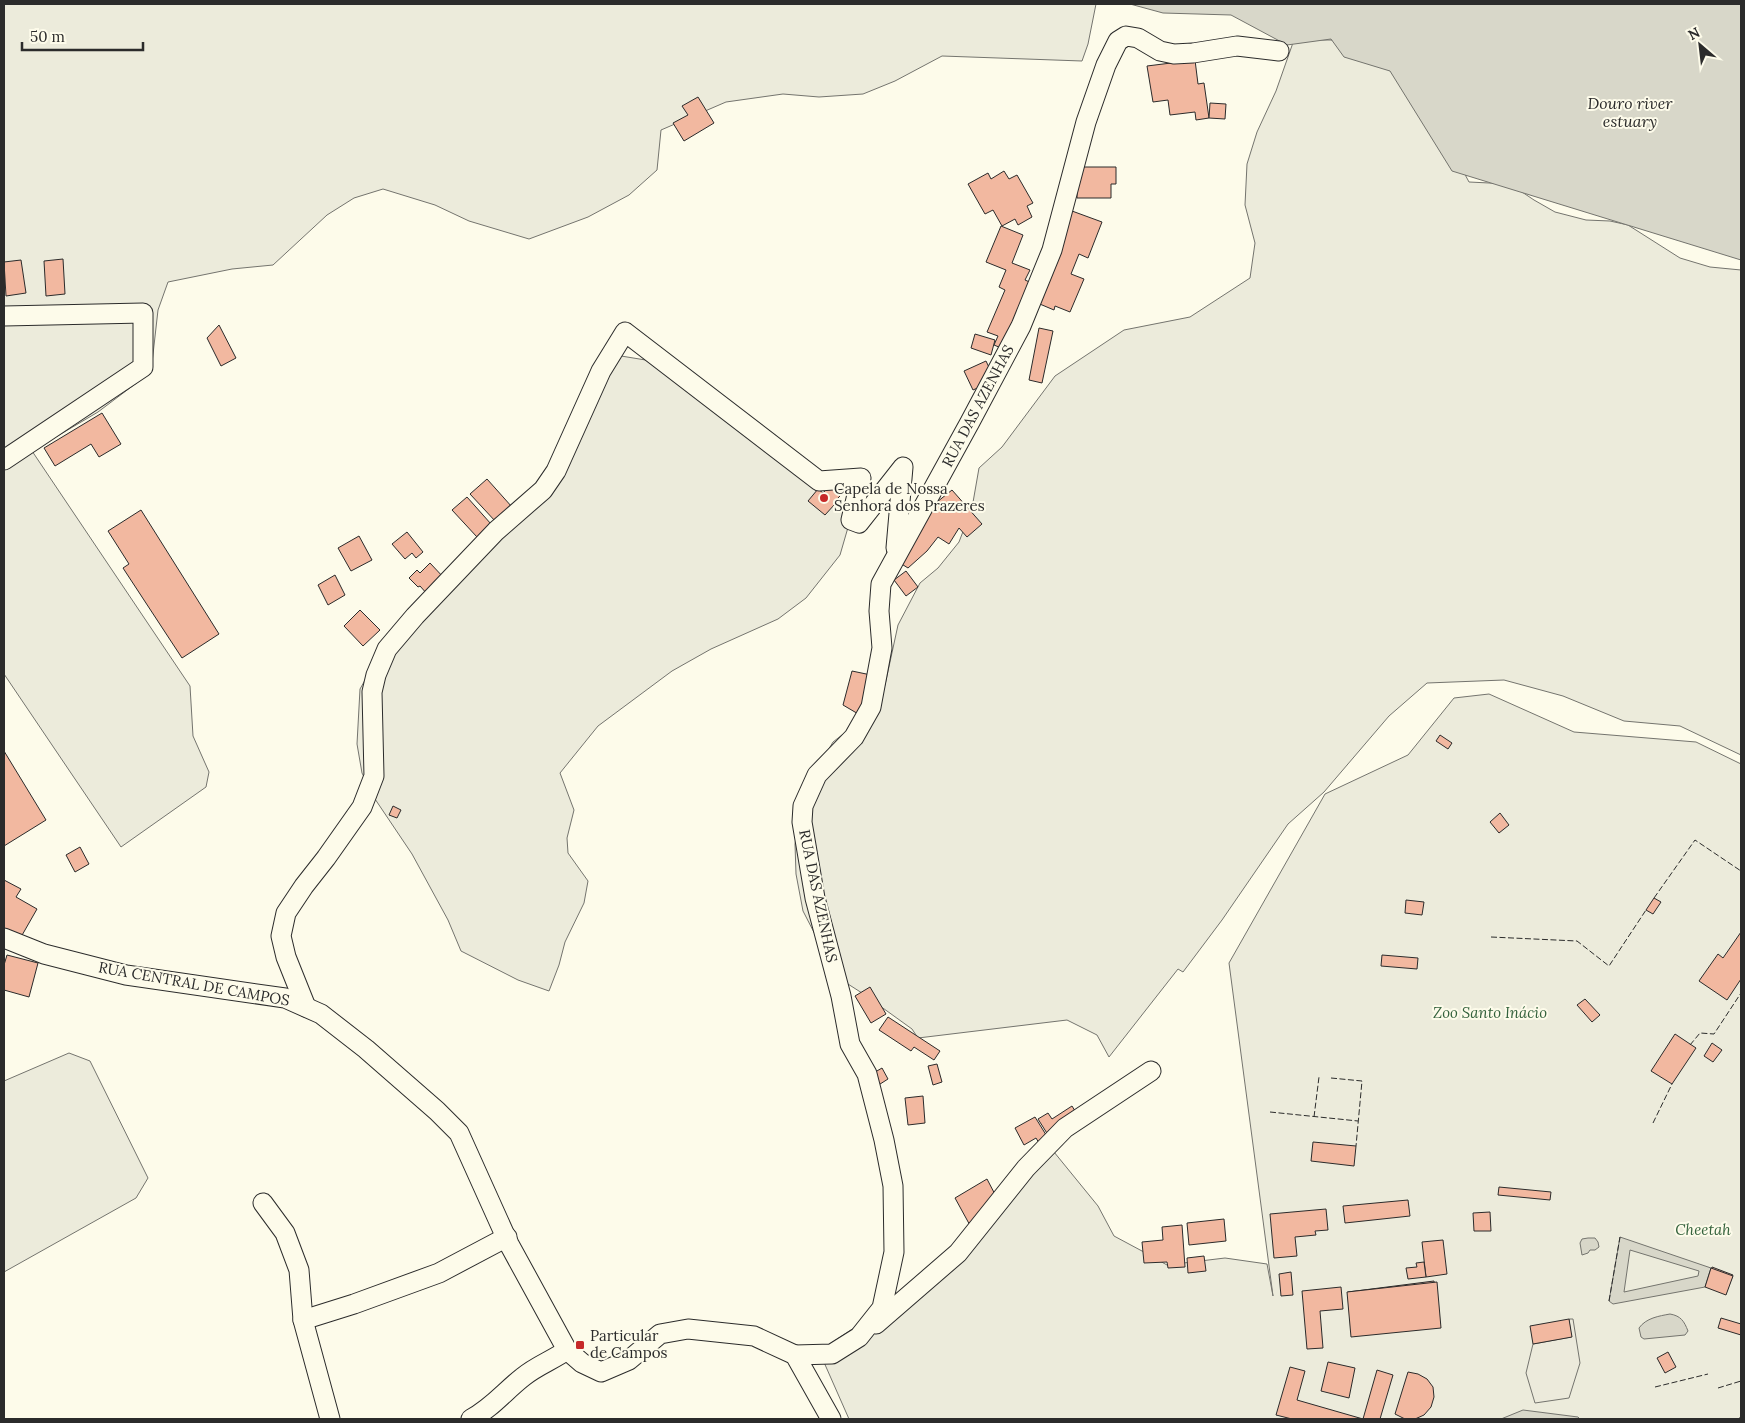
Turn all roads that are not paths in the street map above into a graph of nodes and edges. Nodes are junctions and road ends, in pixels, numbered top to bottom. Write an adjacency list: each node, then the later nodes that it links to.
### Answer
1 (1279, 52): 4 (street, RUA DAS AZENHAS)
2 (4, 316): 3 (street)
3 (4, 460)
4 (896, 555): 6 (street); 11 (street, RUA DAS AZENHAS)
5 (4, 938): 6 (street, RUA CENTRAL DE CAMPOS)
6 (306, 1007): 9 (street, RUA CENTRAL DE CAMPOS)
7 (1151, 1071): 11 (street)
8 (263, 1203): 10 (street)
9 (507, 1237): 10 (street); 12 (street, RUA CENTRAL DE CAMPOS)
10 (303, 1320): 14 (street)
11 (859, 1337): 13 (street, RUA DAS AZENHAS)
12 (567, 1350): 13 (street); 15 (street)
13 (795, 1355): 16 (street)
14 (330, 1419)
15 (471, 1419)
16 (831, 1419)

